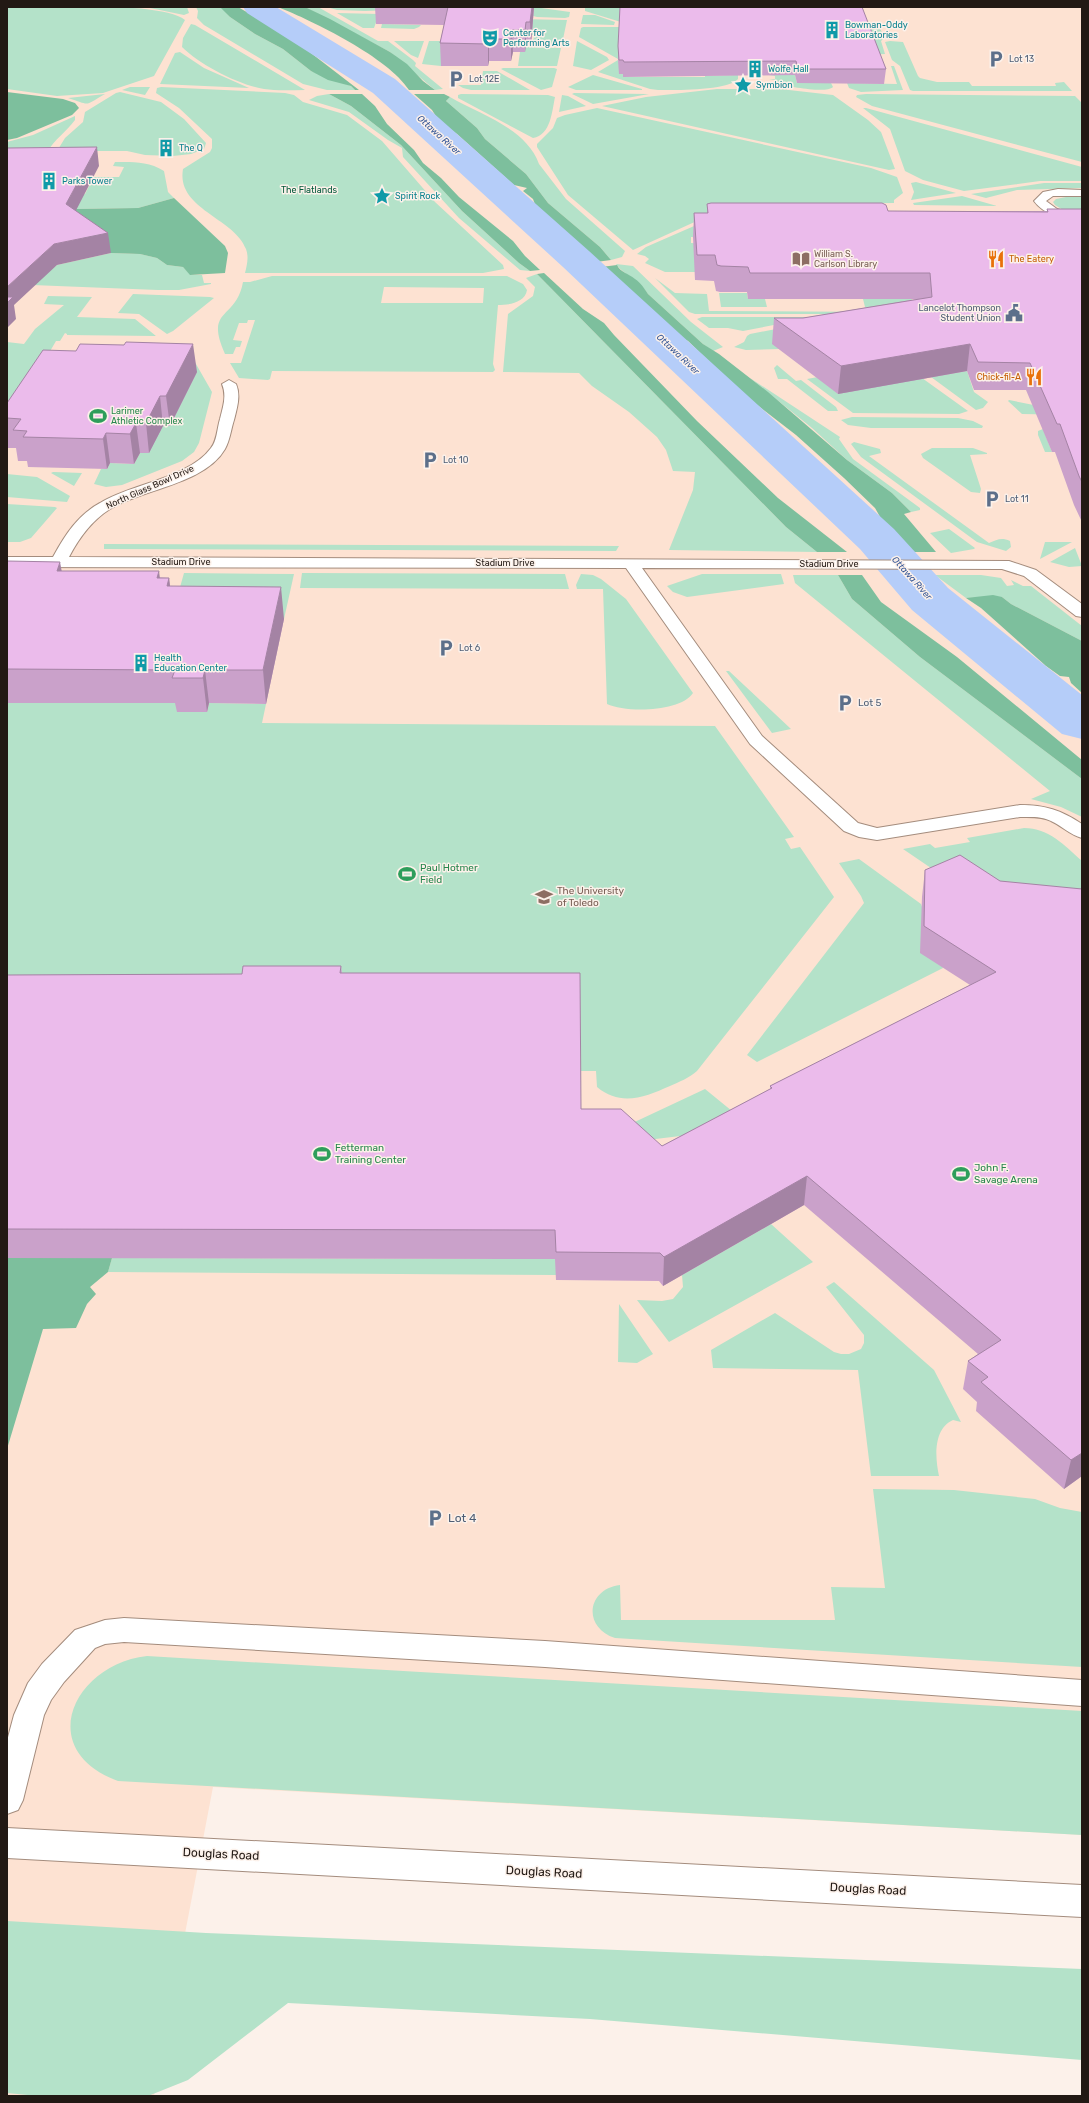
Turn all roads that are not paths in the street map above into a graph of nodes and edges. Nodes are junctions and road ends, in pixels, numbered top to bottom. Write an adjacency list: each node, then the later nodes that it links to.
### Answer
1 (1082, 193): 2 (street)
2 (1082, 220)
3 (229, 384): 5 (street, North Glass Bowl Drive)
4 (7, 562): 5 (street, Stadium Drive)
5 (59, 562): 6 (street, Stadium Drive)
6 (630, 563): 7 (street, Stadium Drive); 8 (street)
7 (1082, 612)
8 (1082, 832)
9 (1082, 1693): 10 (street)
10 (7, 1800)
11 (7, 1843): 12 (street, Douglas Road)
12 (1082, 1901)

